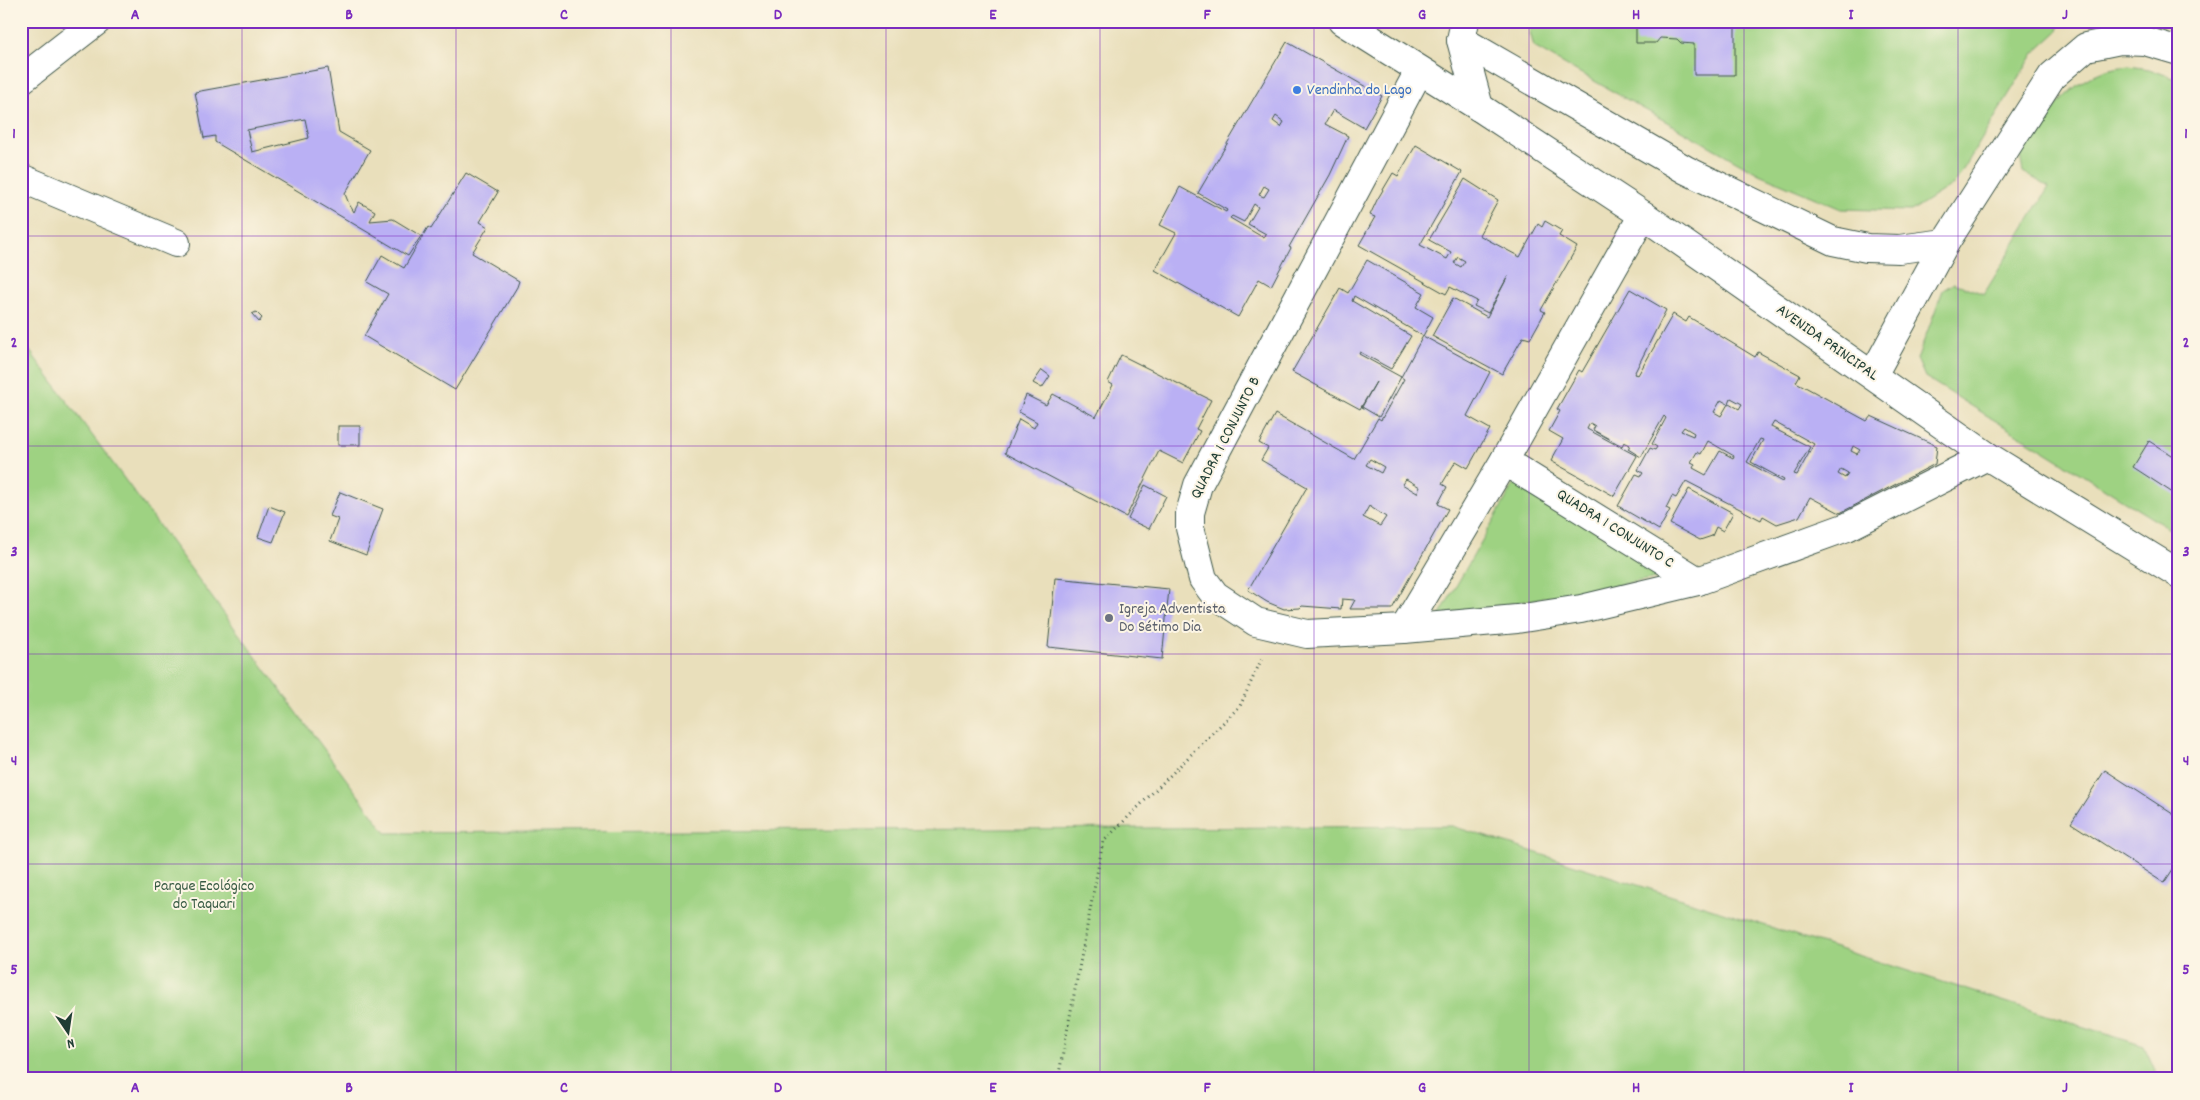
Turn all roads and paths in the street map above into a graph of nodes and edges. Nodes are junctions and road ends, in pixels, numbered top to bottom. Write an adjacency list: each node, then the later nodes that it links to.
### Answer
1 (98, 21): 6 (street)
2 (1342, 21): 5 (street, AVENIDA PRINCIPAL)
3 (1463, 31): 7 (street); 11 (street)
4 (2179, 51): 11 (street)
5 (1419, 71): 7 (street, AVENIDA PRINCIPAL); 17 (street, QUADRA 1 CONJUNTO B)
6 (21, 80)
7 (1479, 107): 9 (street, AVENIDA PRINCIPAL)
8 (21, 178): 10 (street)
9 (1643, 215): 12 (street, AVENIDA PRINCIPAL); 14 (street)
10 (176, 243)
11 (1945, 243): 12 (street)
12 (1873, 375): 13 (street, AVENIDA PRINCIPAL)
13 (1987, 456): 15 (street, AVENIDA PRINCIPAL); 16 (street)
14 (1504, 461): 16 (street, QUADRA 1 CONJUNTO C); 18 (street)
15 (2179, 574)
16 (1698, 581): 18 (street, QUADRA 1 CONJUNTO B)
17 (1276, 628): 18 (street, QUADRA 1 CONJUNTO B); 19 (path)
18 (1404, 629)
19 (1058, 1079)

